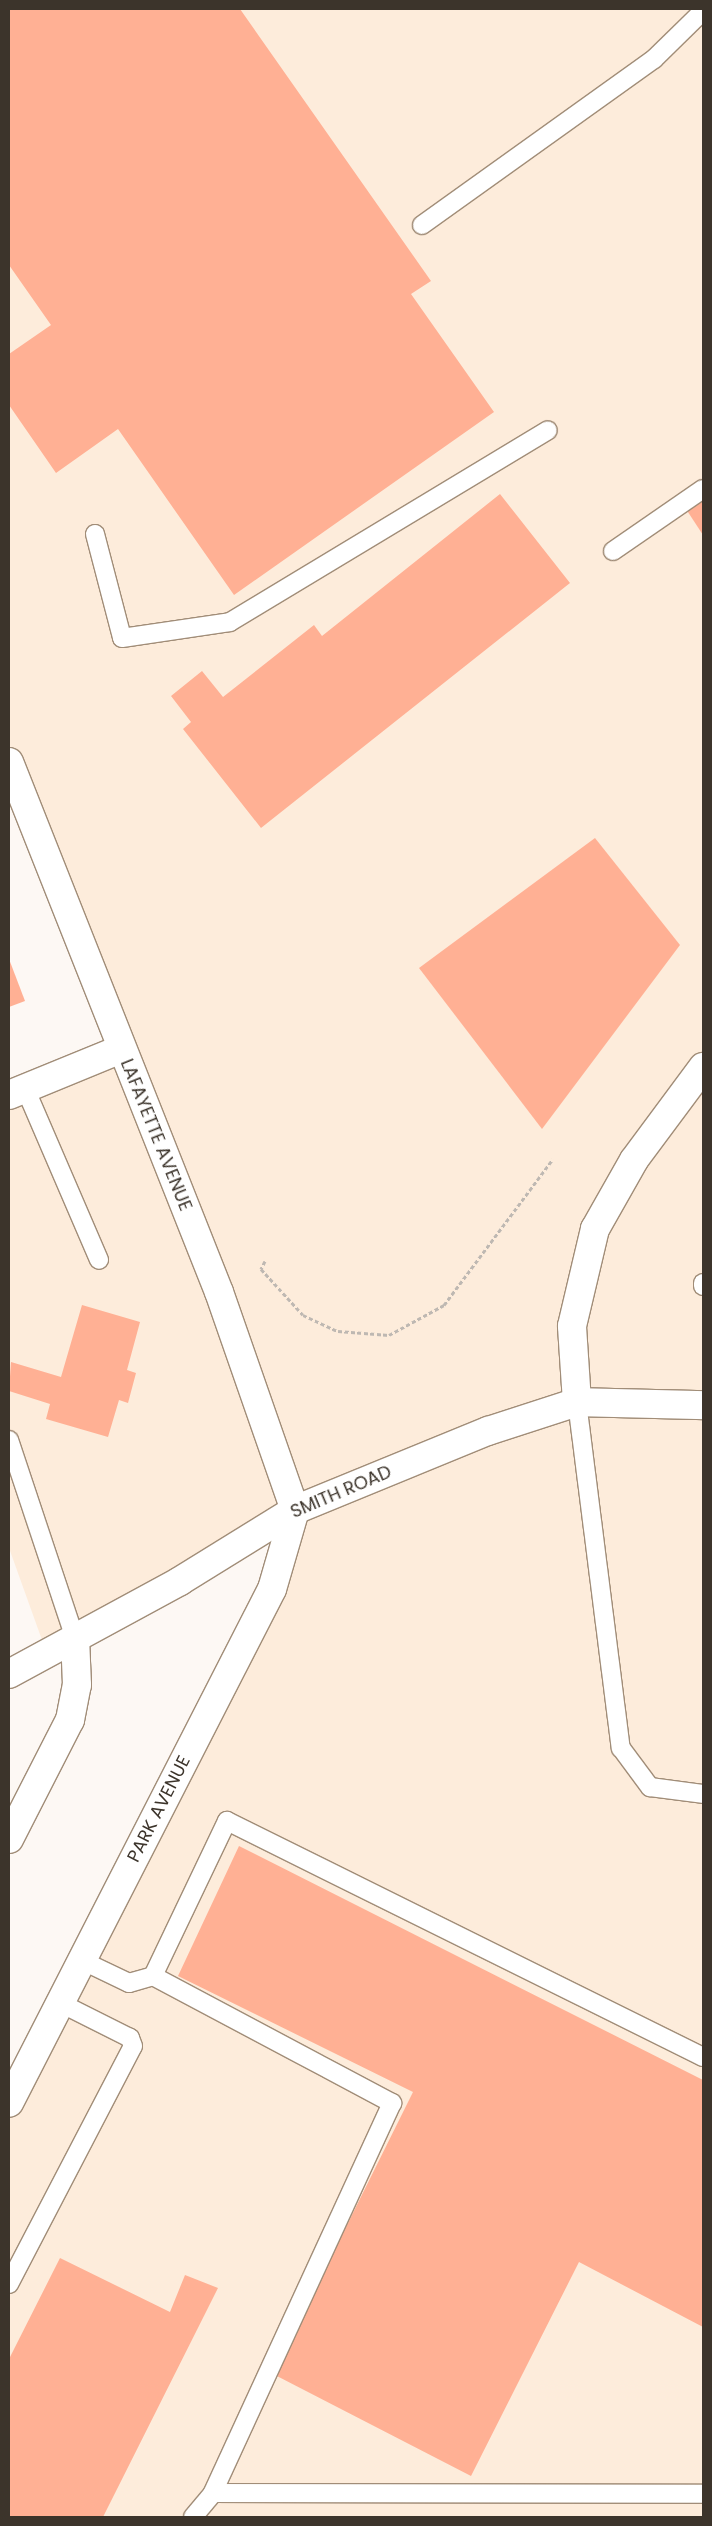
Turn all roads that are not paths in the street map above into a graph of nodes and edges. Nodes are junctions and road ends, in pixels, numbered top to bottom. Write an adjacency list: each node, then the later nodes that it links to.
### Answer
1 (703, 11): 2 (lane)
2 (422, 225)
3 (548, 430): 5 (lane)
4 (703, 489): 6 (lane)
5 (95, 534)
6 (613, 551)
7 (9, 762): 8 (street, LAFAYETTE AVENUE)
8 (121, 1049): 10 (street); 15 (street, LAFAYETTE AVENUE)
9 (703, 1066): 12 (street)
10 (17, 1091): 11 (lane)
11 (99, 1260)
12 (577, 1402): 13 (street, SMITH ROAD); 15 (street, SMITH ROAD); 18 (lane)
13 (703, 1404)
14 (9, 1440): 16 (lane)
15 (295, 1510): 16 (street, SMITH ROAD); 20 (street, PARK AVENUE)
16 (75, 1638): 17 (street, SMITH ROAD); 19 (street)
17 (9, 1674)
18 (703, 1794)
19 (9, 1839)
20 (81, 1960): 21 (lane); 22 (street, PARK AVENUE)
21 (153, 1976): 23 (lane); 26 (lane)
22 (60, 2003): 24 (street, PARK AVENUE); 25 (lane)
23 (703, 2057)
24 (9, 2103)
25 (9, 2284)
26 (212, 2493): 27 (lane); 28 (lane)
27 (703, 2494)
28 (193, 2517)

